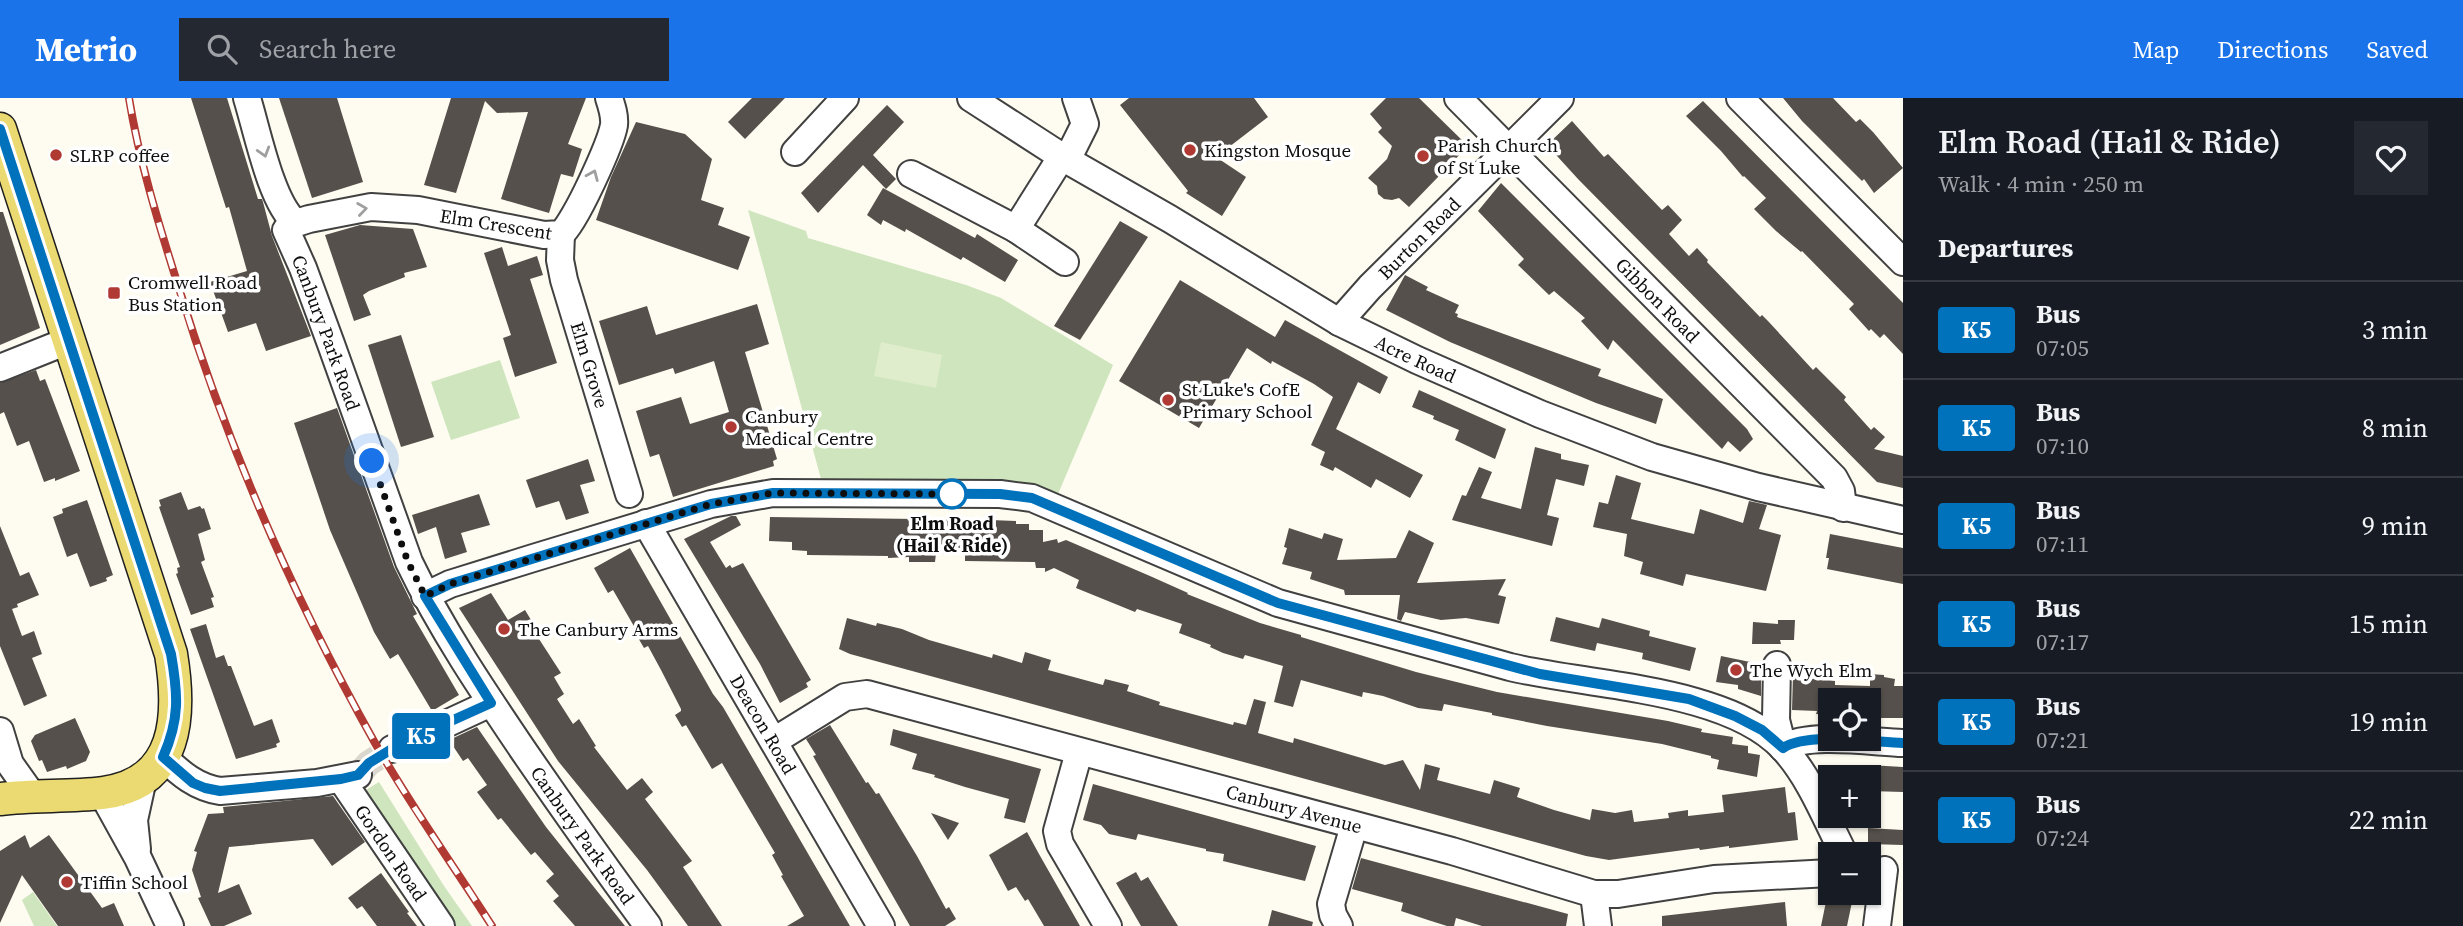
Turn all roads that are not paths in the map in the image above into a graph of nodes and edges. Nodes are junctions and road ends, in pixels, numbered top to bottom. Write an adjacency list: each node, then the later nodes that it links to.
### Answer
1 (247, 98): 14 (street, one-way to 14)
2 (845, 98): 11 (street)
3 (971, 98): 12 (street, Acre Road)
4 (1076, 98): 12 (street)
5 (1458, 98): 10 (street, Gibbon Road)
6 (1560, 98): 10 (street, Burton Road)
7 (1740, 98): 18 (street)
8 (611, 104): 16 (street, Elm Crescent, one-way to 8)
9 (0, 129): 20 (main road)
10 (1508, 149): 19 (street, Burton Road); 23 (street, Gibbon Road)
11 (795, 152)
12 (1065, 158): 15 (street); 19 (street, Acre Road)
13 (911, 174): 15 (street)
14 (295, 222): 16 (street, Elm Crescent, one-way to 16); 26 (street, Canbury Park Road)
15 (1016, 229): 17 (street)
16 (561, 234): 22 (street, Elm Grove)
17 (1065, 262)
18 (1903, 262)
19 (1339, 323): 23 (street, Acre Road)
20 (70, 340): 21 (street); 35 (main road)
21 (0, 368)
22 (629, 494)
23 (1843, 508): 24 (street, Acre Road)
24 (1903, 520)
25 (646, 523): 26 (street); 30 (street, Deacon Road); 33 (street)
26 (425, 596): 28 (street, Canbury Park Road)
27 (1777, 665): 33 (street)
28 (491, 703): 32 (street); 47 (street, Canbury Park Road)
29 (3, 741): 37 (street)
30 (774, 741): 34 (street, Canbury Avenue); 48 (street, Deacon Road)
31 (1903, 743): 33 (street)
32 (401, 745)
33 (1783, 748): 40 (street)
34 (1079, 752): 39 (street, Canbury Avenue); 49 (street)
35 (153, 768): 36 (main road); 41 (street); 46 (street, Gordon Road)
36 (102, 793): 37 (main road); 41 (street)
37 (32, 795): 38 (main road)
38 (0, 799)
39 (1354, 826): 44 (street, Canbury Avenue); 50 (street)
40 (1838, 842)
41 (138, 858): 45 (street)
42 (1885, 870): 52 (street)
43 (1818, 874): 44 (street, Canbury Avenue)
44 (1594, 894): 51 (street)
45 (170, 926)
46 (441, 926)
47 (648, 926)
48 (881, 926)
49 (1108, 926)
50 (1339, 926)
51 (1598, 926)
52 (1877, 926)

